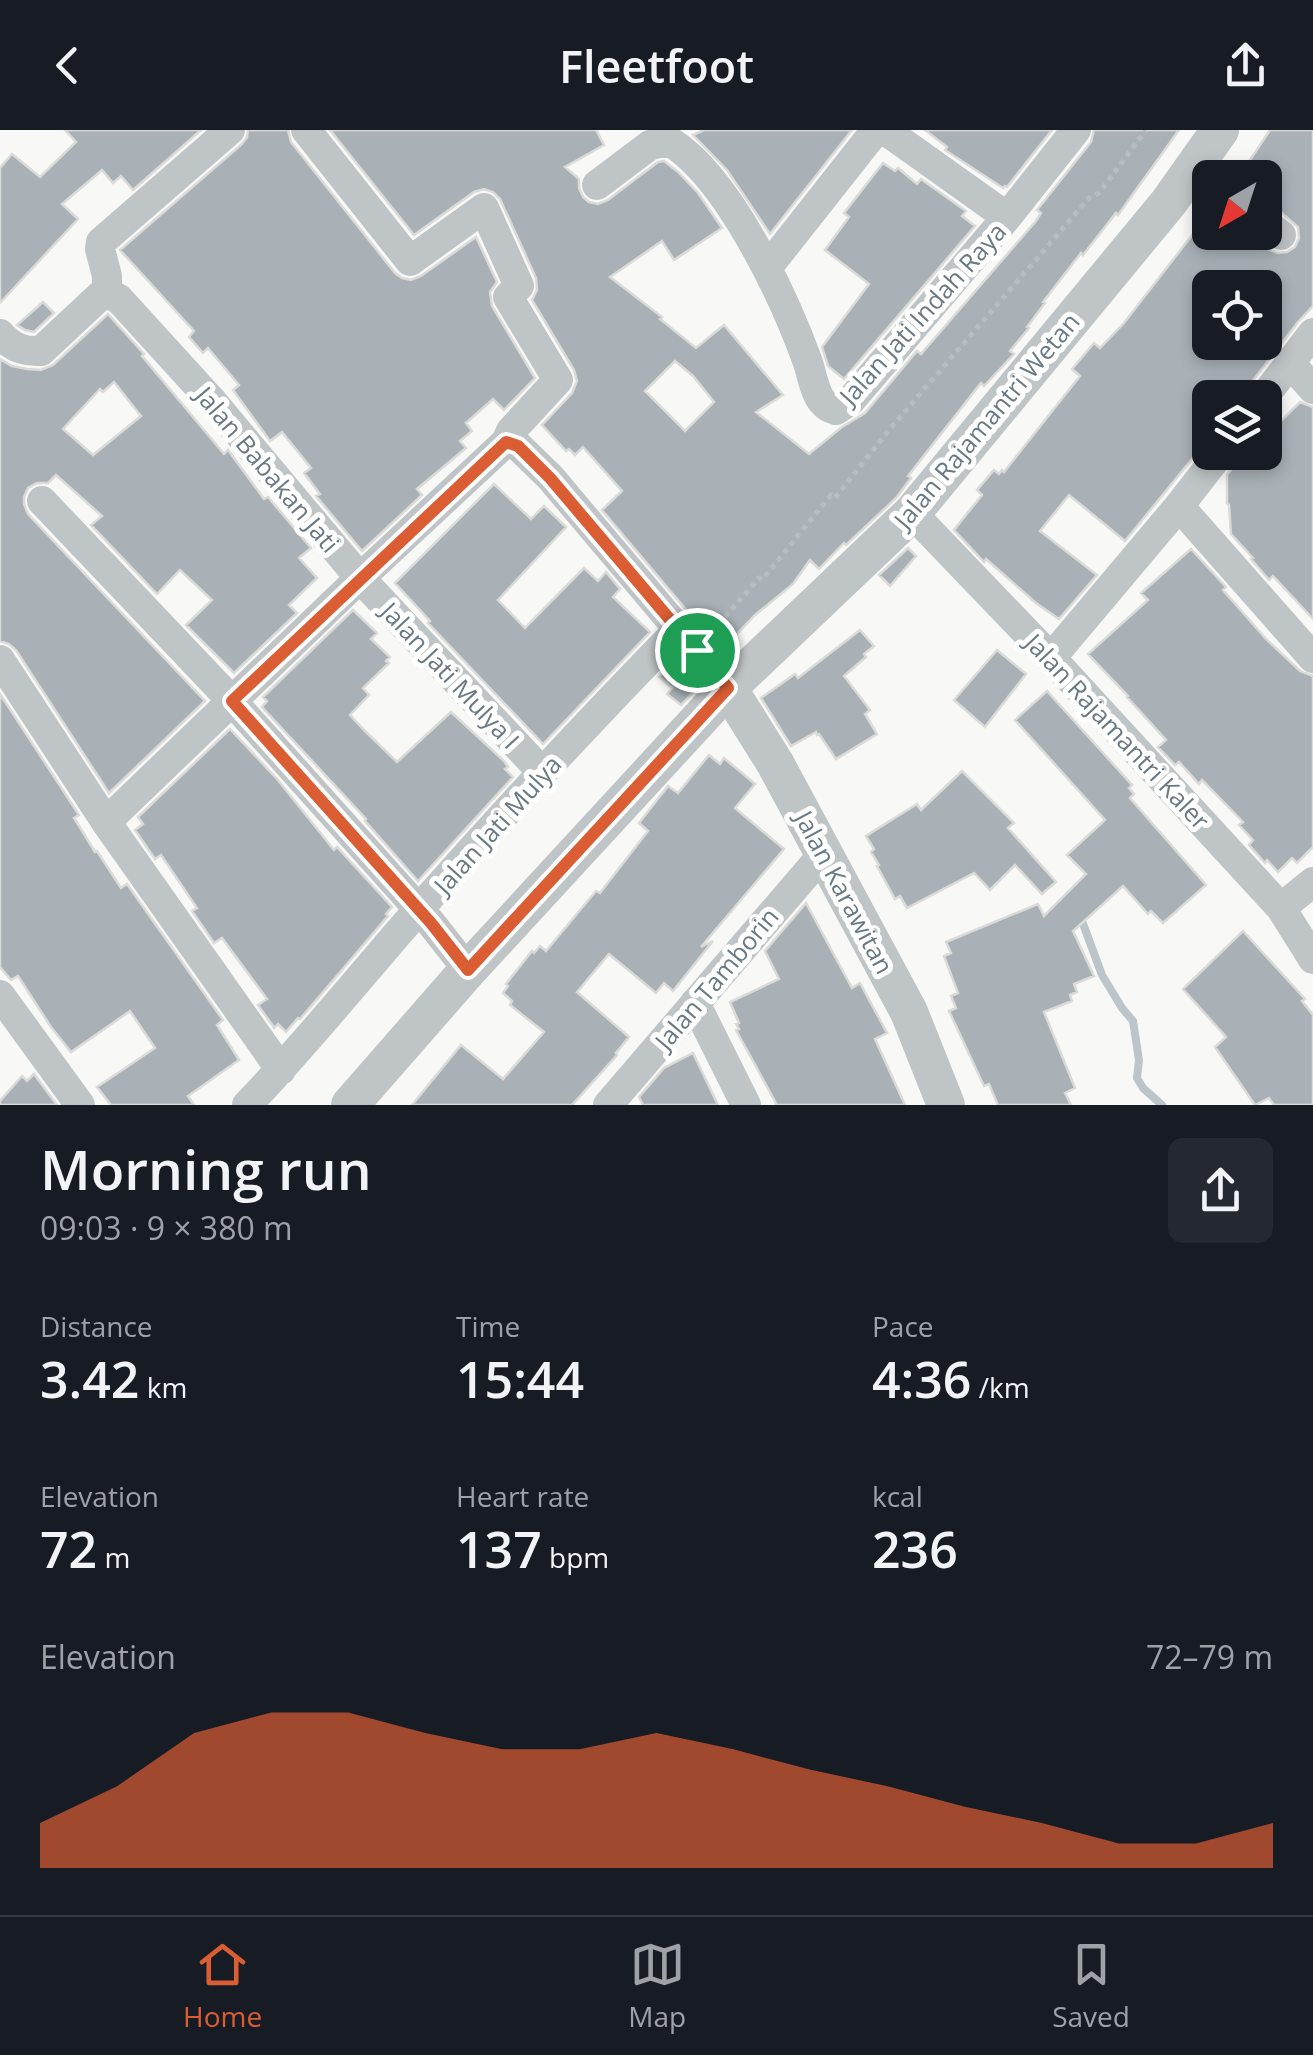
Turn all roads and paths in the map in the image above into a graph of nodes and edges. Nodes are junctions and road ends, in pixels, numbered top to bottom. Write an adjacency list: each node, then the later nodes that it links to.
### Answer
1 (230, 130): 13 (street)
2 (306, 130): 19 (street)
3 (876, 130): 12 (street)
4 (886, 130): 11 (street)
5 (1076, 130): 11 (street, Jalan Jati Indah Raya)
6 (1146, 130): 25 (path)
7 (1220, 130): 8 (street, Jalan Rajamantri Wetan)
8 (1207, 160)
9 (1192, 182): 23 (street, Jalan Rajamantri Wetan)
10 (597, 184): 12 (street, Jalan Jati Indah Raya)
11 (1007, 217): 12 (street, Jalan Jati Indah Raya)
12 (767, 268)
13 (107, 293): 15 (street); 24 (street, Jalan Babakan Jati)
14 (1313, 333): 16 (street)
15 (0, 334)
16 (1290, 363): 17 (street); 18 (street)
17 (1277, 380)
18 (1313, 389)
19 (506, 442): 24 (street); 25 (street)
20 (1206, 470): 22 (street)
21 (42, 501): 30 (street)
22 (1179, 506): 26 (street); 27 (street)
23 (912, 513): 26 (street, Jalan Rajamantri Kaler); 29 (street, Jalan Rajamantri Wetan)
24 (360, 578): 30 (street); 31 (street, Jalan Jati Mulya I)
25 (688, 639): 29 (street); 31 (street, Jalan Jati Mulya)
26 (1051, 658): 35 (street, Jalan Rajamantri Kaler)
27 (1313, 658)
28 (0, 660): 32 (street)
29 (728, 688): 33 (street, Jalan Karawitan); 38 (street, Jalan Rajamantri Wetan)
30 (232, 701): 32 (street); 36 (street)
31 (542, 772): 36 (street, Jalan Jati Mulya)
32 (106, 822): 41 (street)
33 (825, 852): 39 (street, Jalan Tamborin); 47 (street, Jalan Karawitan)
34 (1313, 882): 35 (street)
35 (1280, 908): 37 (street, Jalan Rajamantri Kaler)
36 (419, 909): 38 (street); 41 (street, Jalan Jati Mulya)
37 (1313, 958)
38 (468, 970): 44 (street, Jalan Rajamantri Wetan)
39 (695, 1003): 45 (street, Jalan Tamborin); 46 (street)
40 (5, 1014): 42 (street)
41 (281, 1070): 43 (street, Jalan Jati Mulya)
42 (80, 1105)
43 (247, 1105)
44 (350, 1105)
45 (608, 1105)
46 (746, 1105)
47 (946, 1105)

